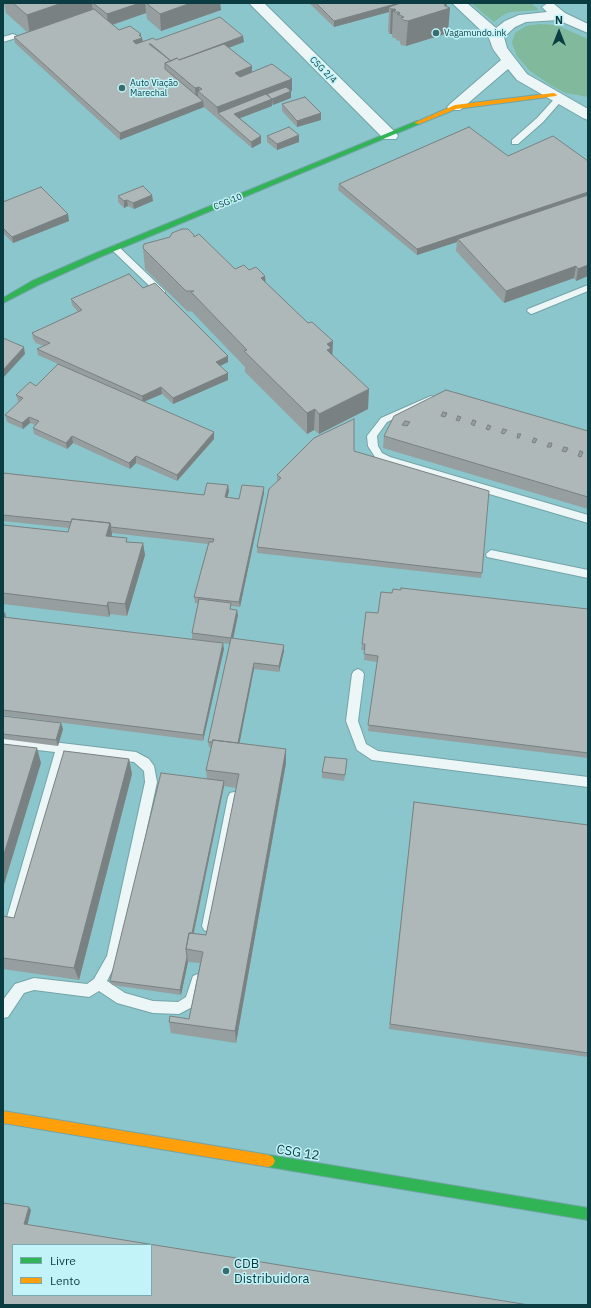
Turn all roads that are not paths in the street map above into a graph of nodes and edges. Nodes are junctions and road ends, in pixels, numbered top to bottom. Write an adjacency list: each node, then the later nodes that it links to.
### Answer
1 (256, 3): 14 (street, CSG 2/4)
2 (459, 3): 7 (street)
3 (544, 3): 4 (street)
4 (560, 16): 5 (street); 7 (street)
5 (586, 27)
6 (13, 36): 8 (lane)
7 (496, 36): 9 (street)
8 (3, 40)
9 (508, 61): 10 (street); 12 (street, CSG 10)
10 (557, 97): 11 (street); 12 (street, CSG 10); 13 (street); 15 (lane)
11 (588, 103)
12 (455, 107): 14 (street, CSG 10)
13 (588, 115)
14 (390, 136): 16 (street, CSG 10)
15 (515, 142)
16 (116, 248): 18 (lane); 19 (street, CSG 10)
17 (588, 288): 20 (lane)
18 (166, 298)
19 (3, 301)
20 (531, 311)
21 (444, 397): 22 (lane)
22 (588, 519)
23 (491, 554): 24 (lane)
24 (588, 574)
25 (358, 674): 28 (lane)
26 (3, 741): 27 (lane)
27 (62, 748): 30 (lane); 33 (lane)
28 (588, 782)
29 (234, 797): 31 (lane)
30 (11, 924)
31 (206, 936)
32 (200, 967): 33 (lane)
33 (99, 984): 34 (lane)
34 (3, 1012)
35 (3, 1117): 36 (street, CSG 12)
36 (588, 1214)

